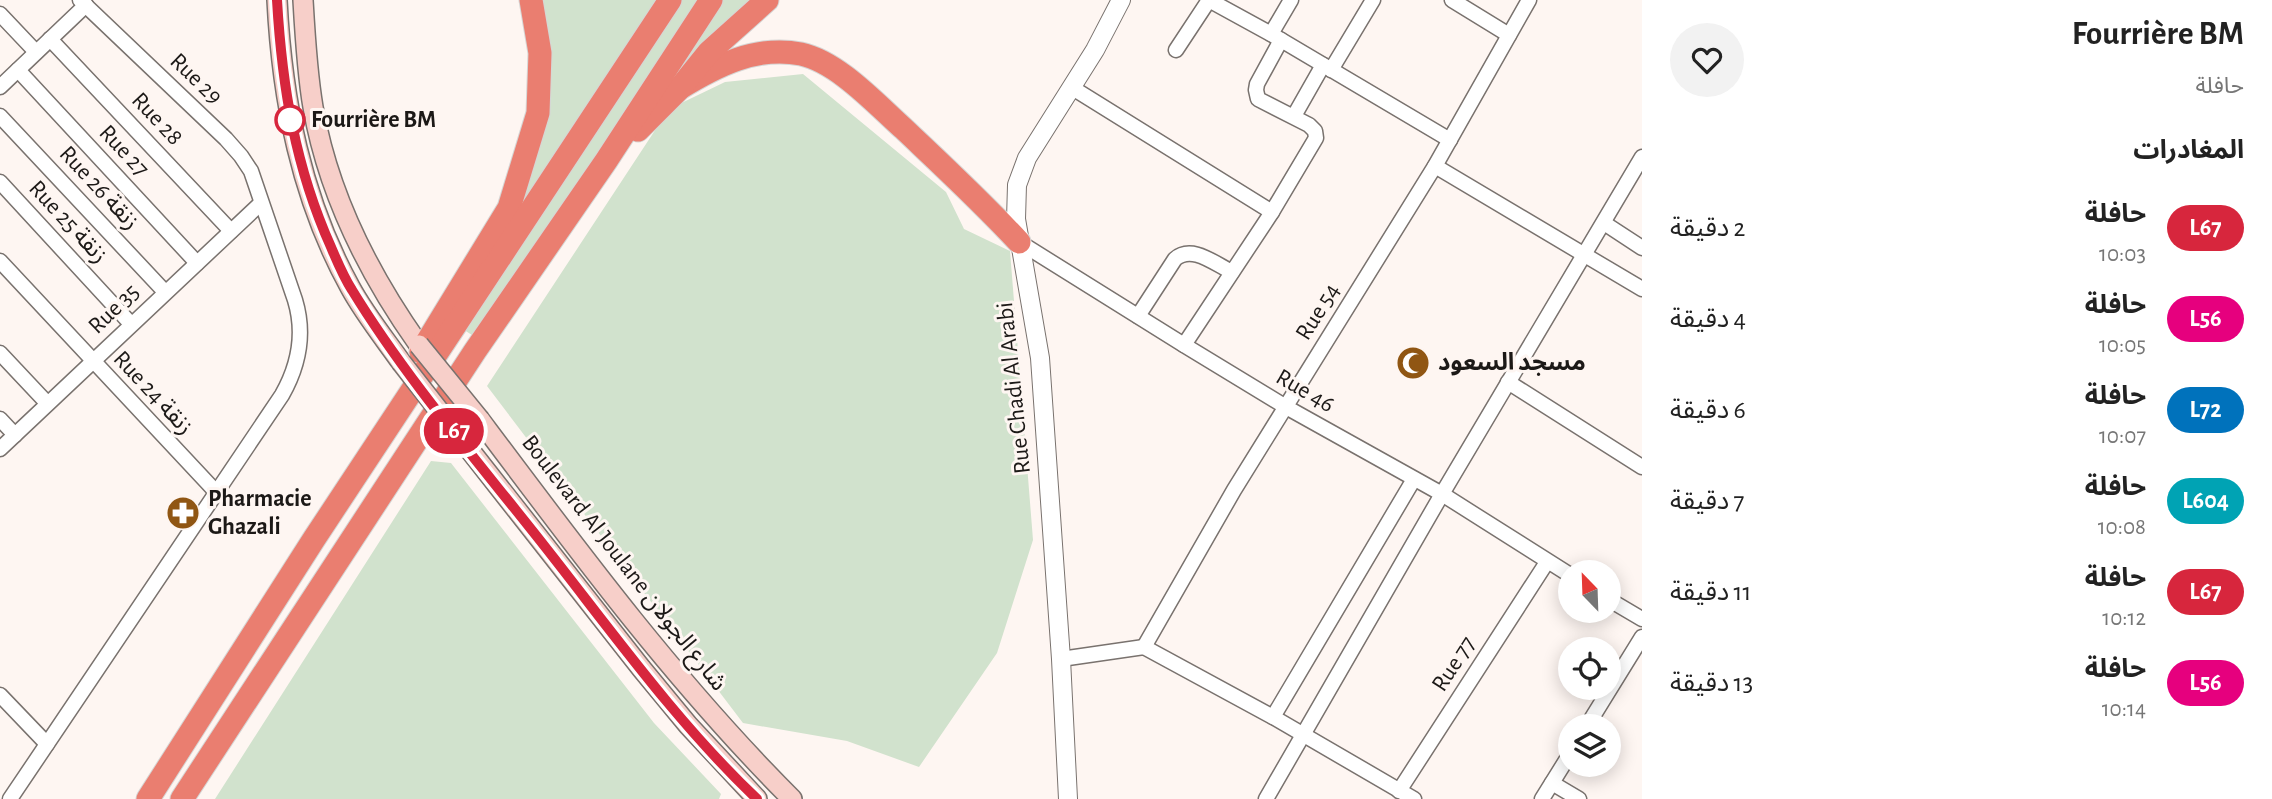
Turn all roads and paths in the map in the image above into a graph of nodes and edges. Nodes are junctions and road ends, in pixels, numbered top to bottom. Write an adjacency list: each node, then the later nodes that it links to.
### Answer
1 (277, 0): 75 (main road, Boulevard Al Joulane شارع الجولان, bridge)
2 (303, 0): 79 (main road, Boulevard Al Joulane شارع الجولان, bridge)
3 (531, 0): 59 (highway)
4 (670, 0): 59 (highway)
5 (710, 0): 29 (highway)
6 (767, 0): 24 (highway)
7 (1121, 0): 23 (street, Rue Chadi Al Arabi)
8 (1209, 0): 16 (street); 18 (street)
9 (1292, 0): 16 (street)
10 (1373, 0): 20 (street)
11 (1452, 0): 15 (street)
12 (1529, 0): 15 (street, Rue 54)
13 (83, 3): 17 (street); 32 (street, Rue 29)
14 (0, 14): 19 (street)
15 (1509, 35): 27 (street, Rue 54)
16 (1276, 37): 20 (street); 26 (street)
17 (50, 39): 19 (street); 35 (street, Rue 28)
18 (1176, 50)
19 (36, 52): 21 (street)
20 (1327, 67): 26 (street); 27 (street)
21 (18, 70): 22 (street); 40 (street, Rue 27)
22 (0, 87)
23 (1071, 87): 33 (street); 36 (street, Rue Chadi Al Arabi)
24 (680, 88): 29 (highway); 36 (highway)
25 (0, 116): 43 (street, Rue 26 زنقة)
26 (1294, 116): 33 (street)
27 (1450, 140): 30 (street, Rue 54)
28 (1642, 157): 34 (street)
29 (606, 161): 78 (highway)
30 (1435, 166): 38 (street); 51 (street, Rue 54)
31 (0, 182): 45 (street, Rue 25 زنقة)
32 (261, 204): 35 (street, Rue 35); 57 (street, Rue 29)
33 (1272, 212): 41 (street)
34 (1604, 223): 37 (street); 38 (street)
35 (231, 231): 40 (street, Rue 35)
36 (1019, 242): 44 (street, Rue 46); 66 (street, Rue Chadi Al Arabi)
37 (1642, 248)
38 (1584, 254): 42 (street); 49 (street)
39 (0, 261): 48 (street, Rue 24 زنقة)
40 (197, 262): 43 (street, Rue 35)
41 (1232, 272): 44 (street); 46 (street)
42 (1642, 289)
43 (165, 292): 45 (street, Rue 35)
44 (1138, 316): 46 (street, Rue 46)
45 (131, 324): 48 (street, Rue 35)
46 (1184, 345): 51 (street, Rue 46)
47 (0, 353): 50 (street)
48 (92, 362): 50 (street, Rue 35); 57 (street, Rue 24 زنقة)
49 (1508, 382): 55 (street); 58 (street)
50 (47, 403): 53 (street, Rue 35)
51 (1286, 407): 56 (street, Rue 46); 65 (street, Rue 54)
52 (0, 419): 53 (street)
53 (15, 435): 54 (street, Rue 35)
54 (0, 449)
55 (1642, 467)
56 (1414, 479): 58 (street, Rue 46); 69 (street)
57 (217, 493): 71 (street, Rue 29)
58 (1441, 494): 60 (street, Rue 46); 70 (street)
59 (314, 540): 77 (highway)
60 (1547, 562): 61 (street, Rue 46); 74 (street, Rue 77)
61 (1558, 569)
62 (1621, 607): 63 (street)
63 (1642, 619)
64 (1642, 637): 68 (street)
65 (1144, 647): 66 (street); 69 (street)
66 (1061, 659): 80 (street, Rue Chadi Al Arabi)
67 (0, 695): 71 (street)
68 (1594, 714)
69 (1273, 717): 70 (street)
70 (1301, 734): 74 (street); 81 (street)
71 (47, 744): 76 (street, Rue 29)
72 (1558, 773): 73 (street)
73 (1552, 783): 83 (street); 84 (street)
74 (1399, 791): 82 (street)
75 (751, 797)
76 (10, 799)
77 (148, 799)
78 (182, 799)
79 (792, 799)
80 (1068, 799)
81 (1266, 799)
82 (1414, 799)
83 (1542, 799)
84 (1579, 799)

